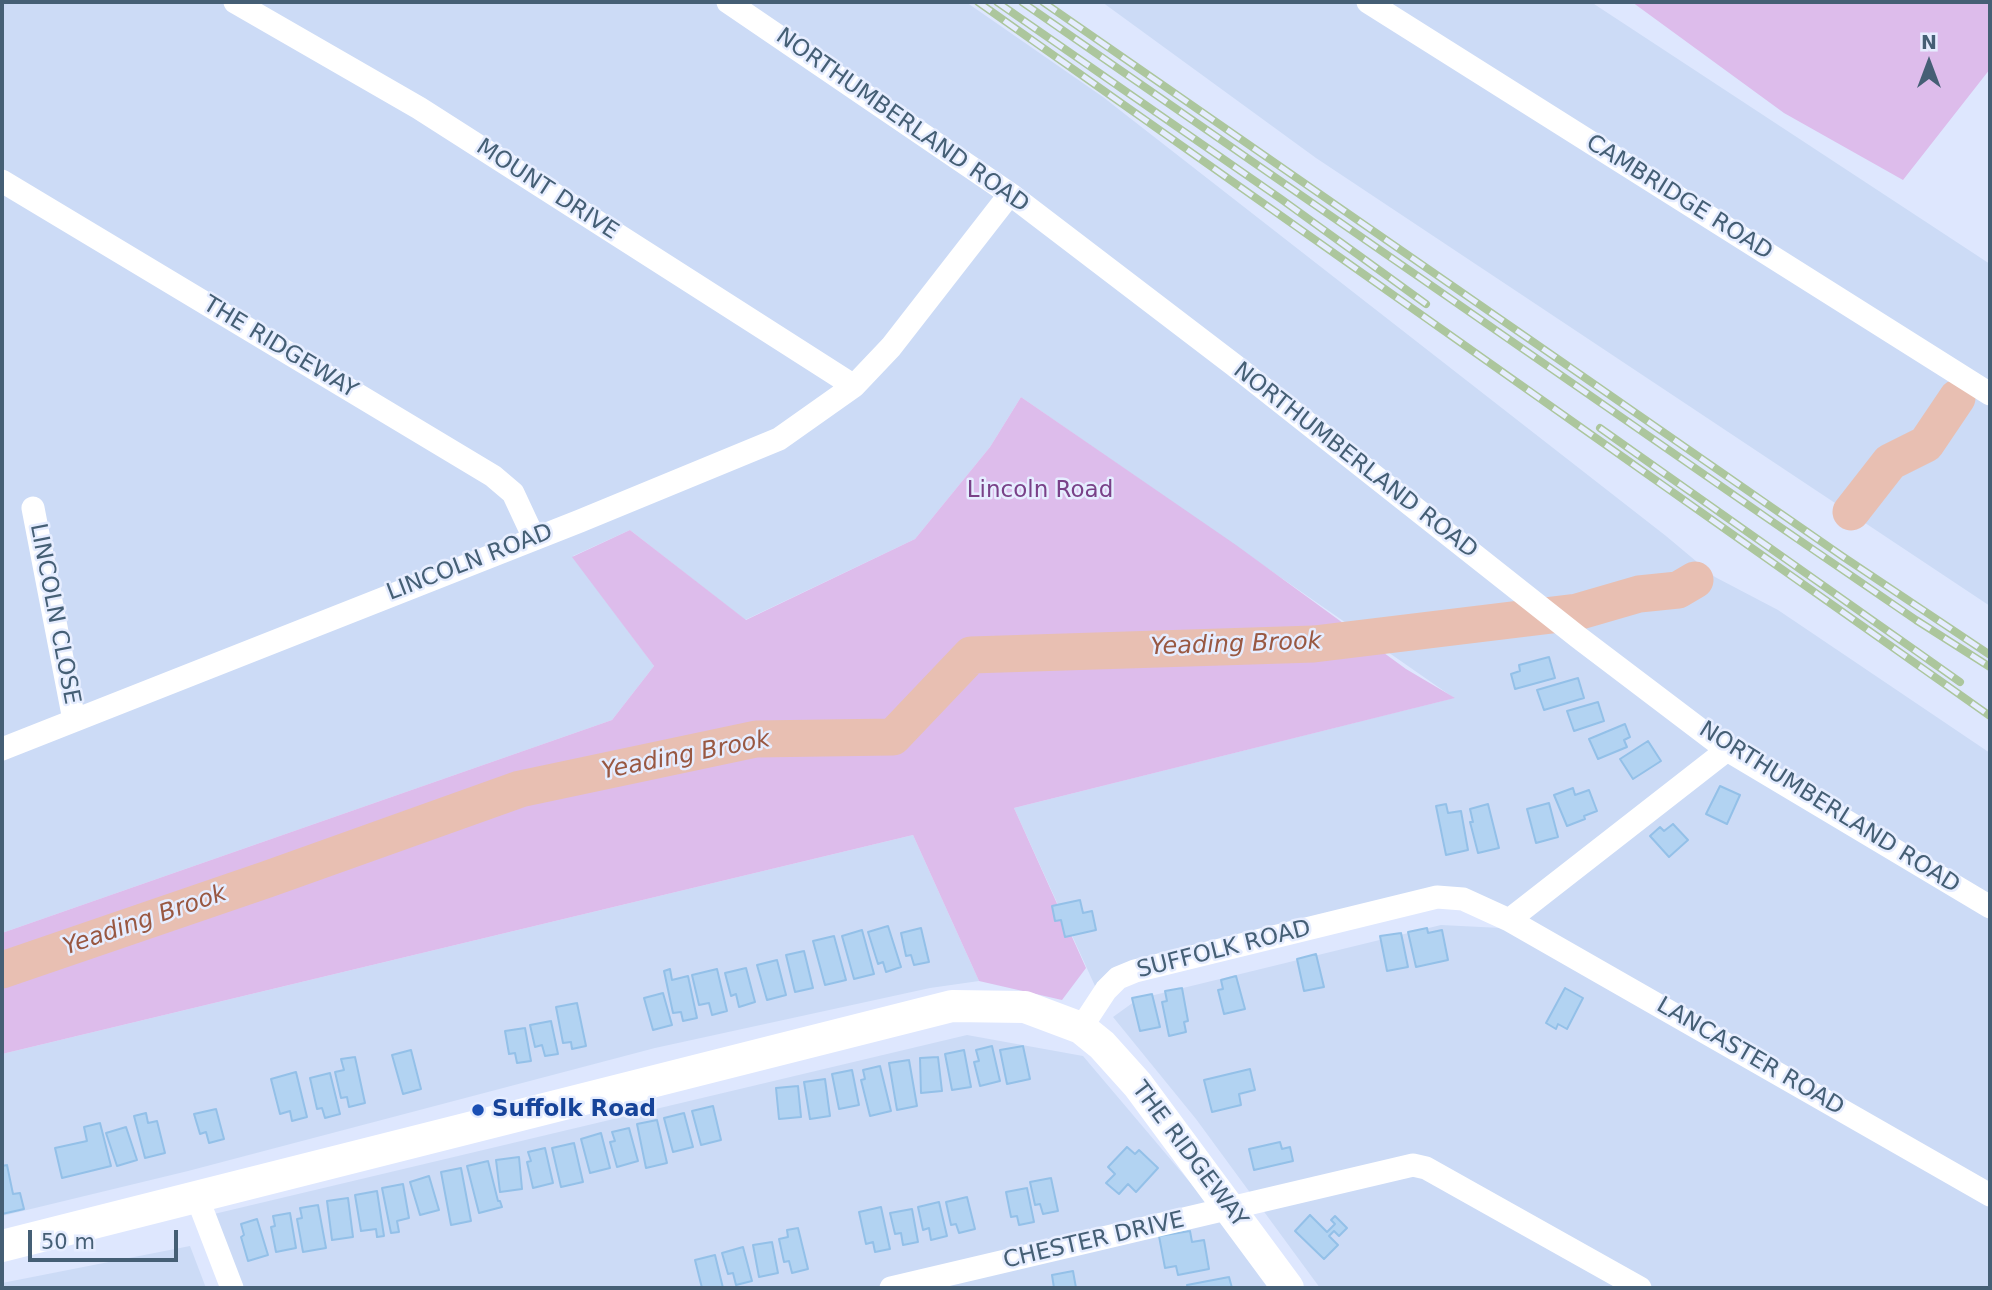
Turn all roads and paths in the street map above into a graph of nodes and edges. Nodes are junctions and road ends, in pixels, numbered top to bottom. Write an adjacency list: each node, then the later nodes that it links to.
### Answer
1 (235, 2): 6 (street, MOUNT DRIVE)
2 (729, 2): 5 (street, NORTHUMBERLAND ROAD)
3 (1368, 2): 7 (street, CAMBRIDGE ROAD)
4 (2, 181): 9 (street, THE RIDGEWAY)
5 (1010, 194): 6 (street, LINCOLN ROAD); 12 (street, NORTHUMBERLAND ROAD)
6 (854, 386): 9 (street, LINCOLN ROAD)
7 (1990, 394)
8 (33, 508): 10 (street, LINCOLN CLOSE)
9 (534, 537): 10 (street, LINCOLN ROAD)
10 (74, 720): 11 (street, LINCOLN ROAD)
11 (2, 749)
12 (1727, 750): 13 (street, NORTHUMBERLAND ROAD); 14 (street)
13 (1990, 907)
14 (1509, 920): 15 (street, SUFFOLK ROAD); 16 (street, LANCASTER ROAD)
15 (1081, 1028): 17 (street); 18 (street, THE RIDGEWAY)
16 (1990, 1195)
17 (197, 1197): 19 (street); 20 (street)
18 (1230, 1210): 21 (street, CHESTER DRIVE); 22 (street, THE RIDGEWAY); 23 (street, CHESTER DRIVE)
19 (2, 1247)
20 (232, 1288)
21 (891, 1288)
22 (1288, 1288)
23 (1640, 1288)

